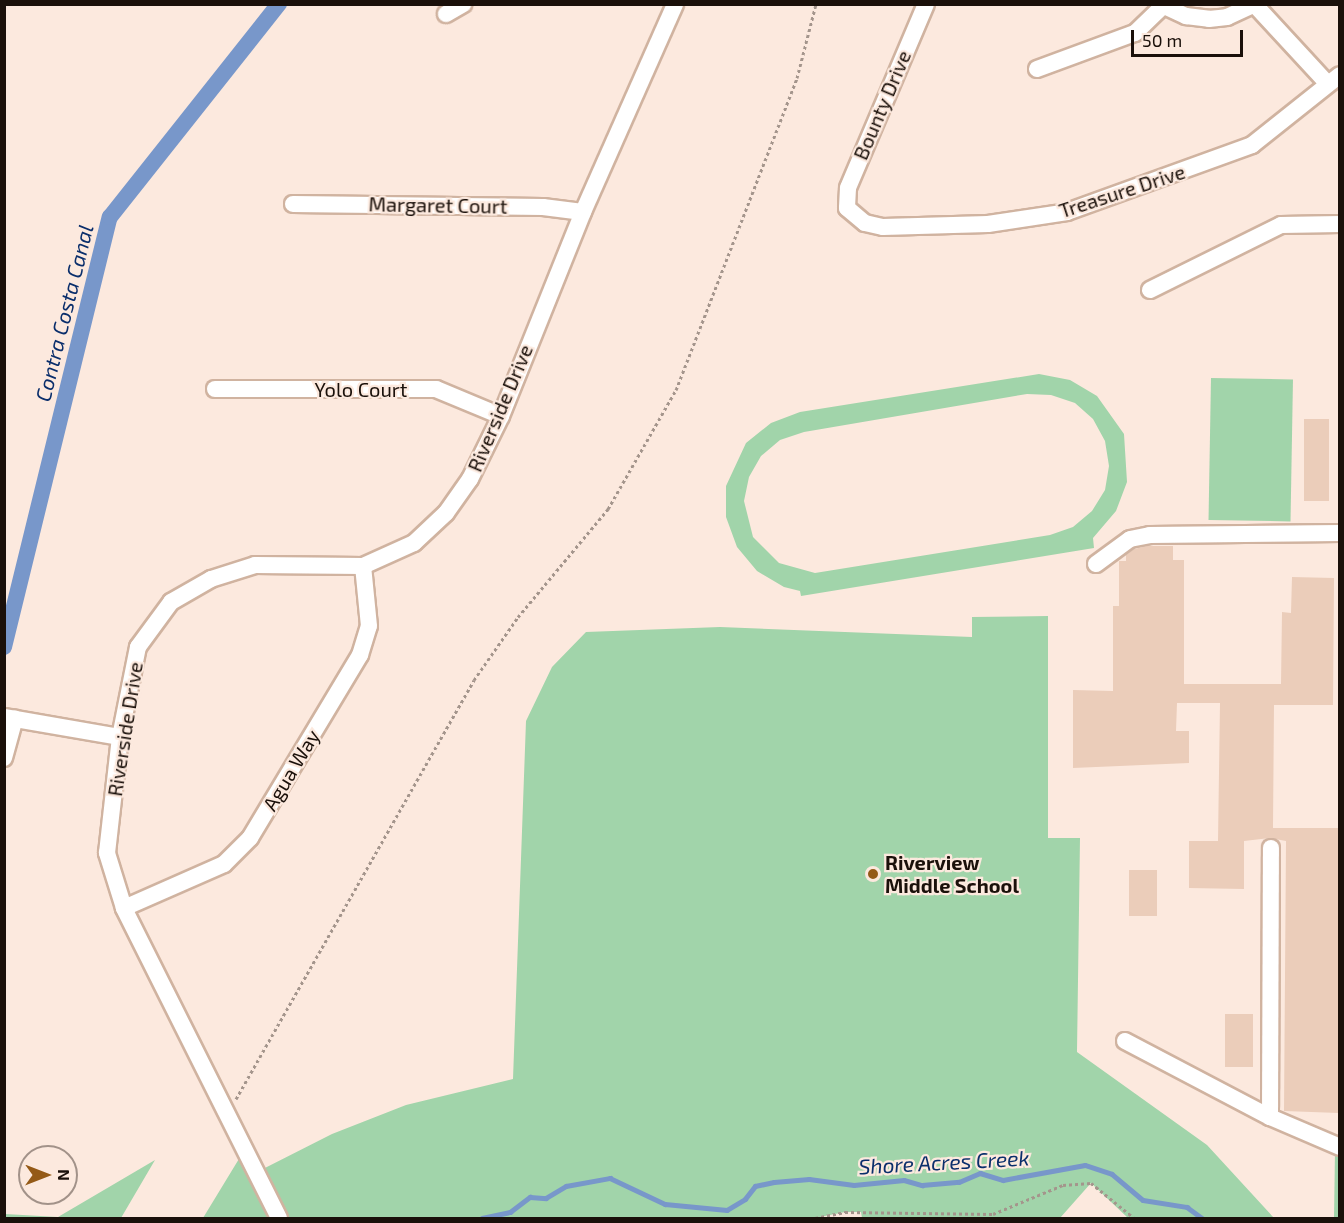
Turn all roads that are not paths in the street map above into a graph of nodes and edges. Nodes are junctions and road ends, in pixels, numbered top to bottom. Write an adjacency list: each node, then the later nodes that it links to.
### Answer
1 (463, 4): 6 (street)
2 (675, 4): 11 (street, Riverside Drive)
3 (926, 4): 10 (street, Bounty Drive)
4 (1255, 5): 5 (street); 8 (street)
5 (1161, 6): 7 (street)
6 (446, 14)
7 (1037, 69)
8 (1333, 79): 10 (street, Treasure Drive)
9 (293, 204): 11 (street, Margaret Court)
10 (847, 208)
11 (583, 212): 15 (street, Riverside Drive)
12 (1340, 224): 13 (street)
13 (1150, 290)
14 (215, 389): 15 (street, Yolo Court)
15 (501, 416): 18 (street, Riverside Drive)
16 (1340, 533): 17 (street)
17 (1096, 564)
18 (363, 566): 20 (street, Riverside Drive); 23 (street, Agua Way)
19 (10, 718): 20 (street); 21 (street)
20 (120, 737): 23 (street, Riverside Drive)
21 (4, 758)
22 (1271, 848): 25 (street)
23 (124, 908): 27 (street, Riverside Drive)
24 (1125, 1041): 25 (street)
25 (1270, 1117): 26 (street)
26 (1340, 1147)
27 (279, 1218)

